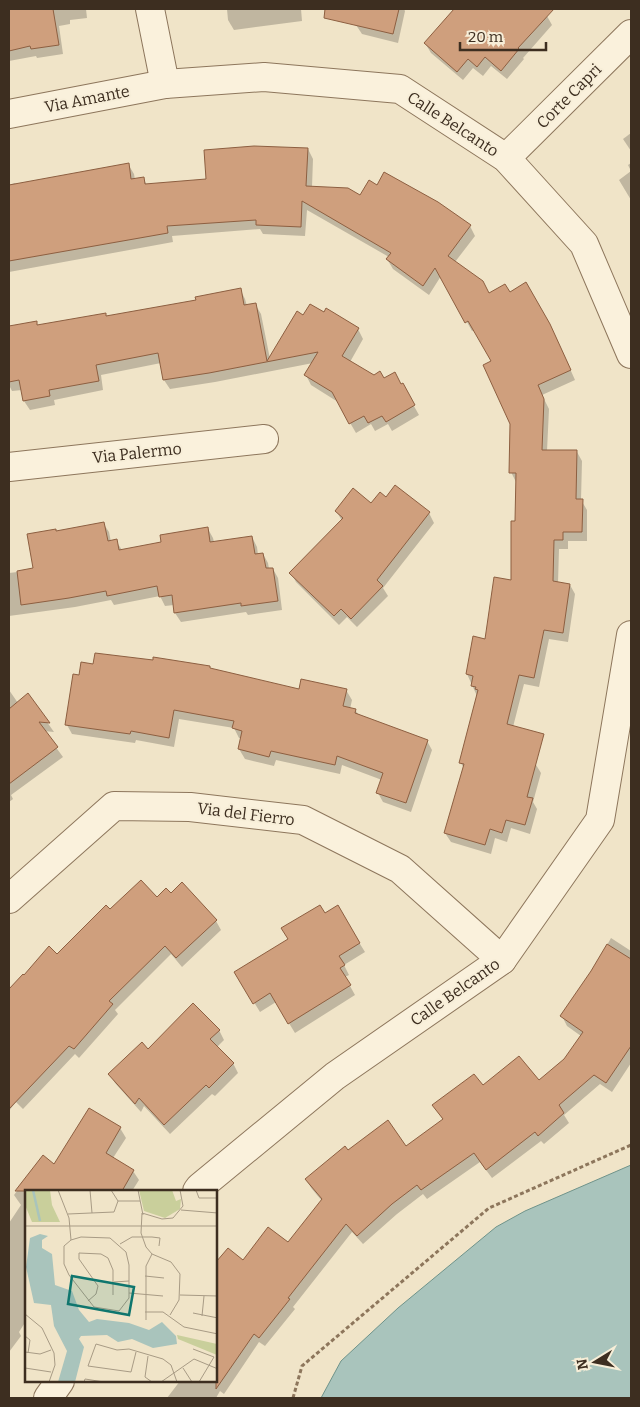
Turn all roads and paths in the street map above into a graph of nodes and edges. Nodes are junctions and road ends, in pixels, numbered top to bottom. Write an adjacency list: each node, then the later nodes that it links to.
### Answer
1 (150, 9): 3 (street)
2 (631, 34): 5 (street, Corte Capri)
3 (165, 84): 4 (street, Via Amante); 5 (street, Calle Belcanto)
4 (9, 114)
5 (506, 158): 6 (street, Calle Belcanto)
6 (631, 354)
7 (264, 439): 8 (street, Via Palermo)
8 (9, 467)
9 (631, 635): 11 (street, Calle Belcanto)
10 (9, 900): 11 (street, Via del Fierro)
11 (502, 960): 13 (street, Calle Belcanto)
12 (631, 1145): 16 (path)
13 (198, 1190)
14 (59, 1382): 15 (street)
15 (48, 1398)
16 (294, 1398)

